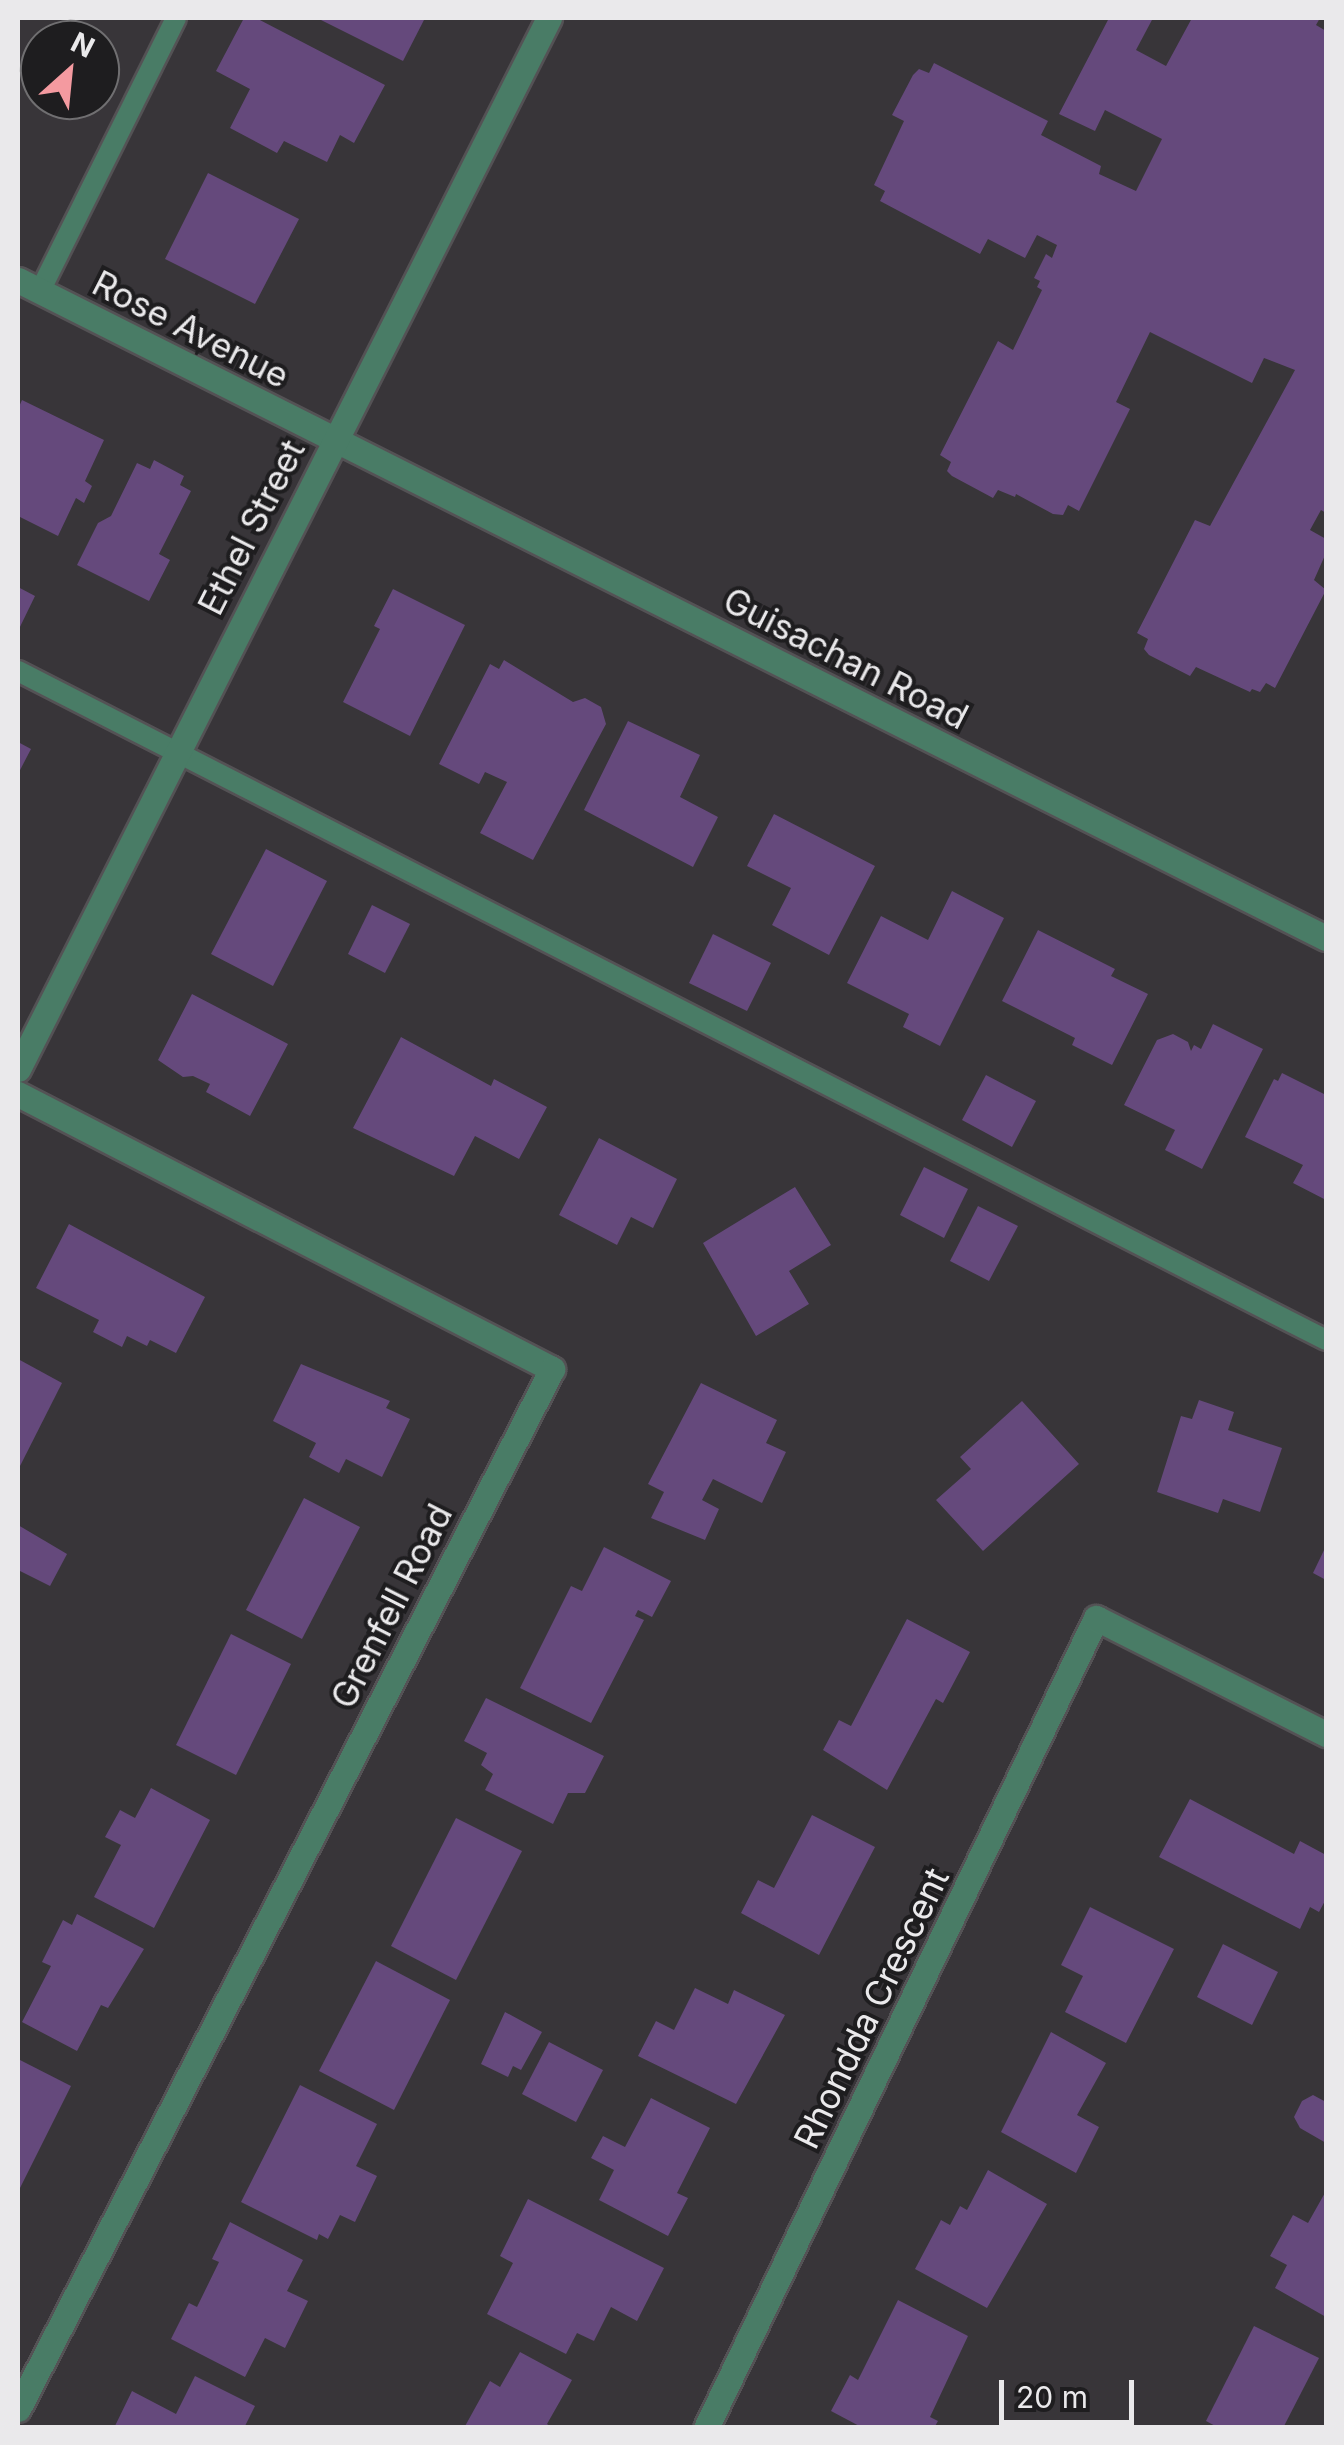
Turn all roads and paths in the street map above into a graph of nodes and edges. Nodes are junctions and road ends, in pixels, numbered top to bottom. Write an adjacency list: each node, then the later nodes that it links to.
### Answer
1 (176, 18): 3 (lane)
2 (549, 18): 4 (street, Ethel Street)
3 (29, 286): 4 (street, Rose Avenue)
4 (333, 441): 6 (street, Ethel Street); 7 (street, Guisachan Road)
5 (18, 671): 6 (lane)
6 (177, 752): 8 (street, Ethel Street); 10 (lane)
7 (1326, 938)
8 (18, 1069)
9 (18, 1094): 12 (street, Grenfell Road)
10 (1326, 1340)
11 (1326, 1734): 13 (street, Rhondda Crescent)
12 (18, 2408)
13 (706, 2428)

